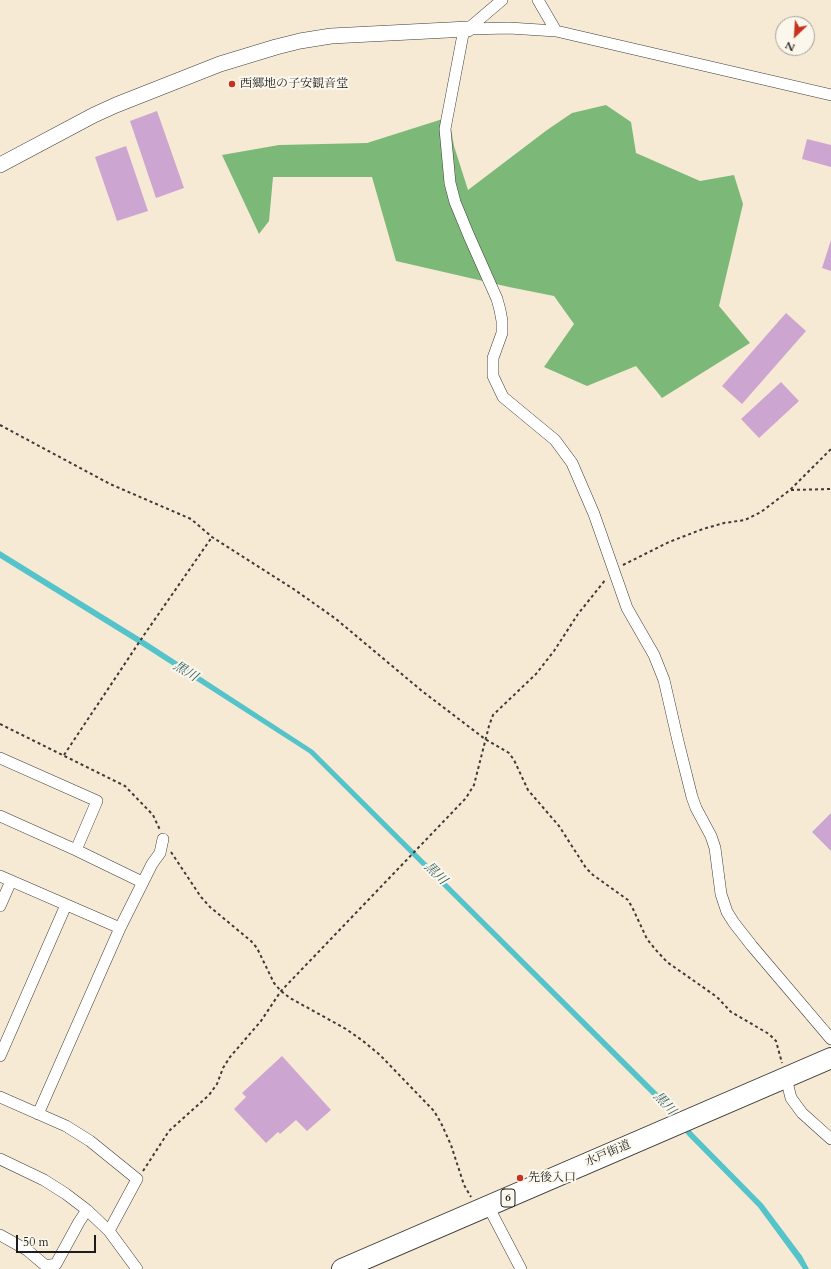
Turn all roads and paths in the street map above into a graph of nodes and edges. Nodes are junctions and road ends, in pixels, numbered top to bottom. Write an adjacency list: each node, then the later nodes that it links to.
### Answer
1 (502, 0): 3 (street)
2 (538, 0): 4 (street)
3 (466, 29): 4 (street); 6 (street); 12 (street)
4 (556, 31): 5 (street)
5 (831, 95)
6 (0, 165)
7 (0, 425): 11 (path)
8 (831, 449): 10 (path)
9 (831, 489): 10 (path)
10 (790, 490): 12 (path)
11 (212, 537): 13 (path); 14 (path)
12 (614, 570): 13 (path); 26 (street)
13 (485, 739): 25 (path); 29 (path)
14 (64, 755)
15 (1, 760): 18 (street)
16 (0, 816): 18 (street)
17 (163, 839): 21 (street)
18 (76, 850): 21 (street)
19 (0, 876): 20 (street)
20 (11, 881): 22 (street); 23 (street)
21 (142, 882): 24 (street)
22 (66, 905): 24 (street); 27 (street)
23 (0, 906)
24 (120, 928): 31 (street)
25 (281, 991): 34 (path); 35 (path)
26 (831, 1039)
27 (0, 1056)
28 (831, 1058): 29 (highway, 水戸街道 / 6)
29 (786, 1078): 32 (street); 35 (highway, 水戸街道 / 6)
30 (0, 1097): 31 (street)
31 (38, 1114): 34 (street)
32 (831, 1139)
33 (0, 1160): 36 (street)
34 (137, 1179): 37 (street)
35 (483, 1208): 40 (highway, 水戸街道 / 6); 41 (street)
36 (87, 1210): 37 (street); 38 (street)
37 (109, 1231): 39 (street)
38 (0, 1235)
39 (137, 1269)
40 (342, 1269)
41 (521, 1269)

